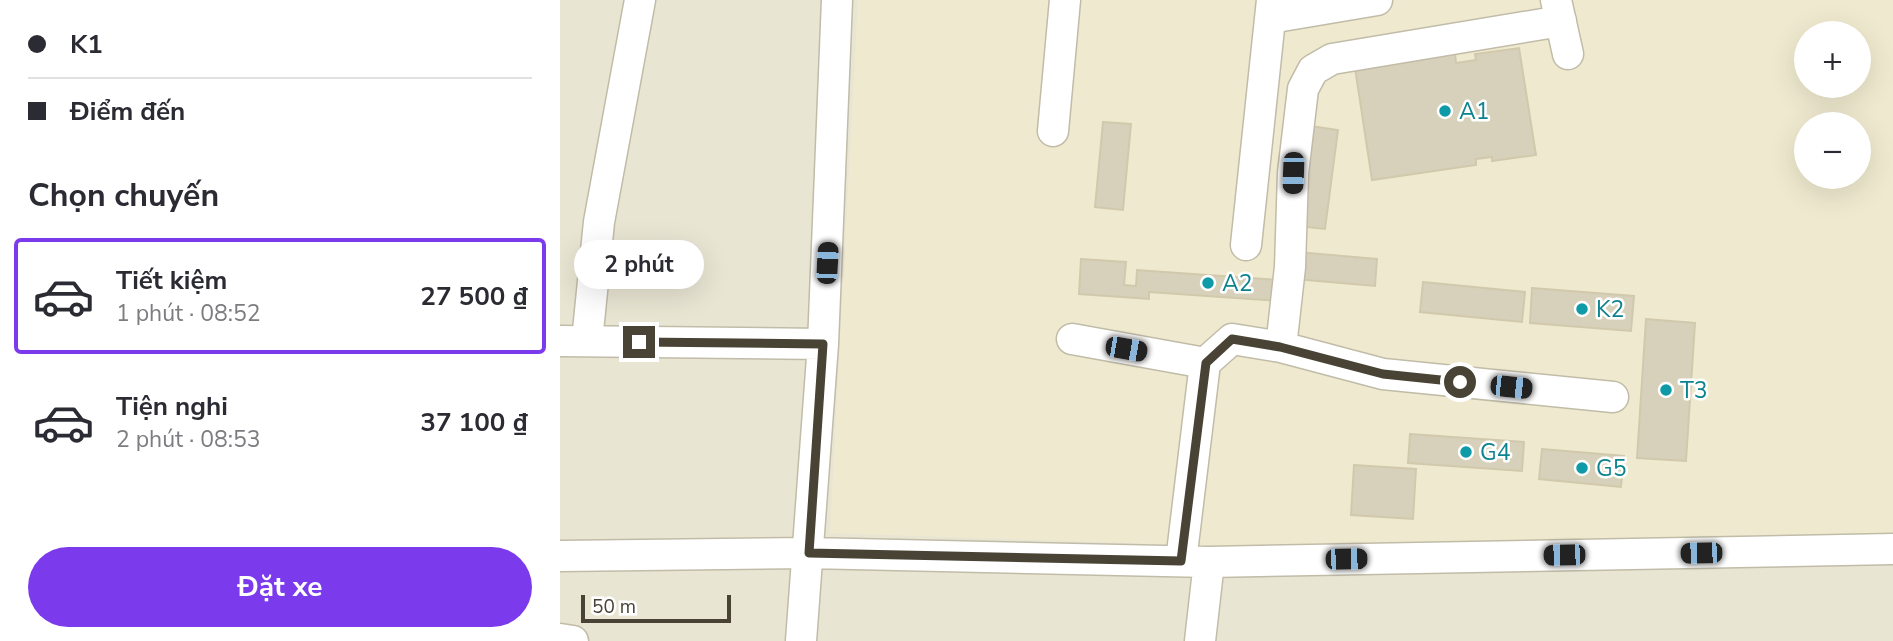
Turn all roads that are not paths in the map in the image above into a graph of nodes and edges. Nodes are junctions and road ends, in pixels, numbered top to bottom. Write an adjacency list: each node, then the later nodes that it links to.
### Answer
1 (640, 0): 13 (street)
2 (837, 0): 14 (street)
3 (1065, 0): 8 (street)
4 (1377, 0): 5 (street)
5 (1271, 9): 9 (street)
6 (1558, 10): 7 (street); 10 (street)
7 (1568, 54)
8 (1053, 131)
9 (1254, 169): 10 (street); 11 (street)
10 (1293, 173): 15 (street)
11 (1246, 245)
12 (1072, 340): 16 (street)
13 (573, 341): 14 (street)
14 (823, 344): 19 (street)
15 (1280, 347): 16 (street); 17 (street)
16 (1206, 363): 21 (street)
17 (1613, 397)
18 (1893, 549): 21 (street)
19 (809, 553): 20 (street); 21 (street); 24 (street)
20 (560, 556)
21 (1195, 562): 25 (street)
22 (560, 639): 23 (street)
23 (573, 641)
24 (801, 641)
25 (1200, 641)

